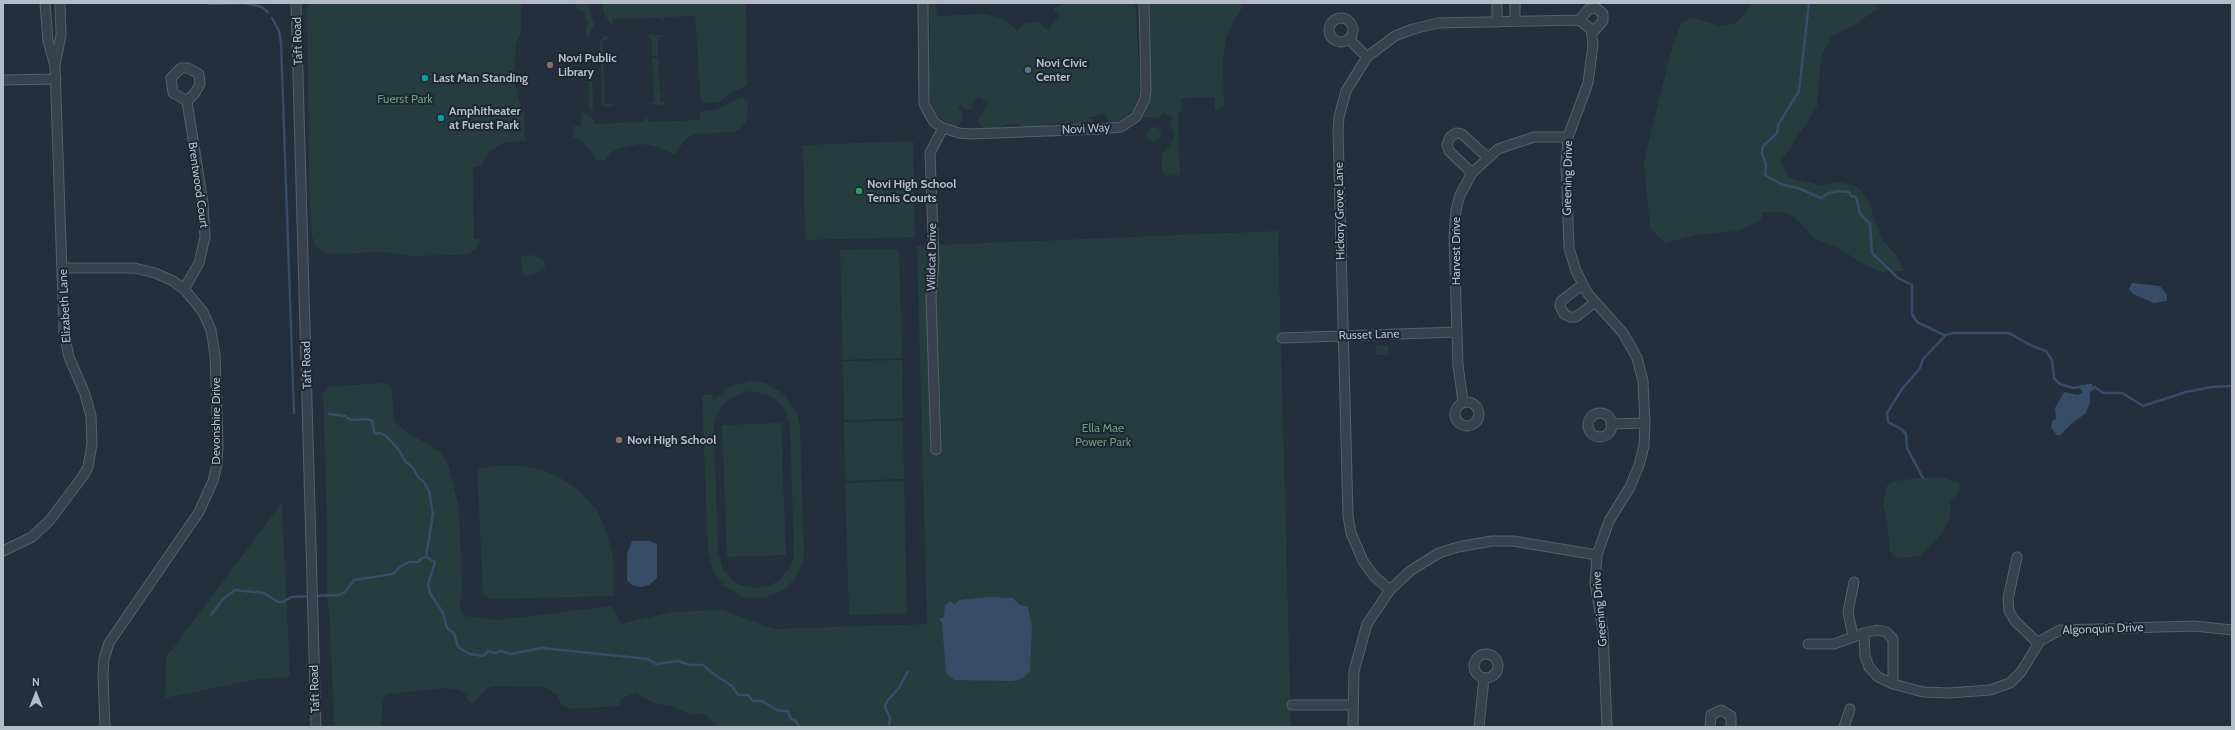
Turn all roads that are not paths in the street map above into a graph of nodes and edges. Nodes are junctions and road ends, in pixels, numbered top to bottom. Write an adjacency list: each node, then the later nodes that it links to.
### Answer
1 (46, 3): 14 (street, Elizabeth Lane)
2 (60, 3): 14 (street, Elizabeth Lane)
3 (296, 3): 51 (street, Taft Road)
4 (923, 3): 18 (street)
5 (1144, 3): 18 (street, Novi Way)
6 (1497, 3): 10 (street)
7 (1515, 3): 9 (street)
8 (1579, 20): 9 (street, Hickory Grove Lane); 11 (street, Hickory Grove Lane); 11 (street)
9 (1515, 21): 10 (street, Hickory Grove Lane)
10 (1497, 22): 13 (street, Hickory Grove Lane)
11 (1590, 29): 19 (street, Greening Drive)
12 (1349, 39): 13 (street)
13 (1367, 57): 27 (street, Hickory Grove Lane)
14 (55, 66): 15 (street, Elizabeth Lane)
15 (56, 79): 16 (street); 22 (street, Elizabeth Lane)
16 (3, 80)
17 (187, 101): 24 (street, Brentwood Court)
18 (943, 128): 32 (street, Wildcat Drive)
19 (1568, 137): 20 (street, Harvest Drive); 23 (street, Greening Drive)
20 (1487, 157): 21 (street, Harvest Drive); 21 (street)
21 (1472, 173): 26 (street, Harvest Drive)
22 (63, 268): 24 (street, Devonshire Drive); 33 (street, Elizabeth Lane)
23 (1582, 285): 25 (street, Greening Drive); 25 (street)
24 (184, 289): 50 (street, Devonshire Drive)
25 (1594, 303): 30 (street, Greening Drive)
26 (1457, 332): 27 (street, Russet Lane); 29 (street, Harvest Drive)
27 (1343, 336): 28 (street, Russet Lane); 37 (street, Hickory Grove Lane)
28 (1282, 338)
29 (1463, 402)
30 (1645, 423): 31 (street); 34 (street, Greening Drive)
31 (1611, 424)
32 (936, 450)
33 (3, 551)
34 (1597, 555): 37 (street); 54 (street, Greening Drive)
35 (2017, 557): 43 (street)
36 (1854, 582): 42 (street)
37 (1390, 590): 47 (street)
38 (2222, 629): 39 (street, Algonquin Drive); 41 (street, Algonquin Drive); 43 (street, Algonquin Drive)
39 (2232, 630)
40 (1864, 633): 42 (street); 46 (street, Algonquin Drive); 46 (street)
41 (2232, 633)
42 (1853, 636): 44 (street)
43 (2038, 643): 46 (street, Algonquin Drive)
44 (1808, 644)
45 (1484, 678): 53 (street)
46 (1893, 684)
47 (1353, 705): 48 (street); 52 (street)
48 (1292, 706)
49 (1850, 709): 57 (street)
50 (105, 727)
51 (316, 727)
52 (1353, 727)
53 (1479, 727)
54 (1607, 727)
55 (1710, 727): 56 (street)
56 (1732, 727)
57 (1844, 727)

